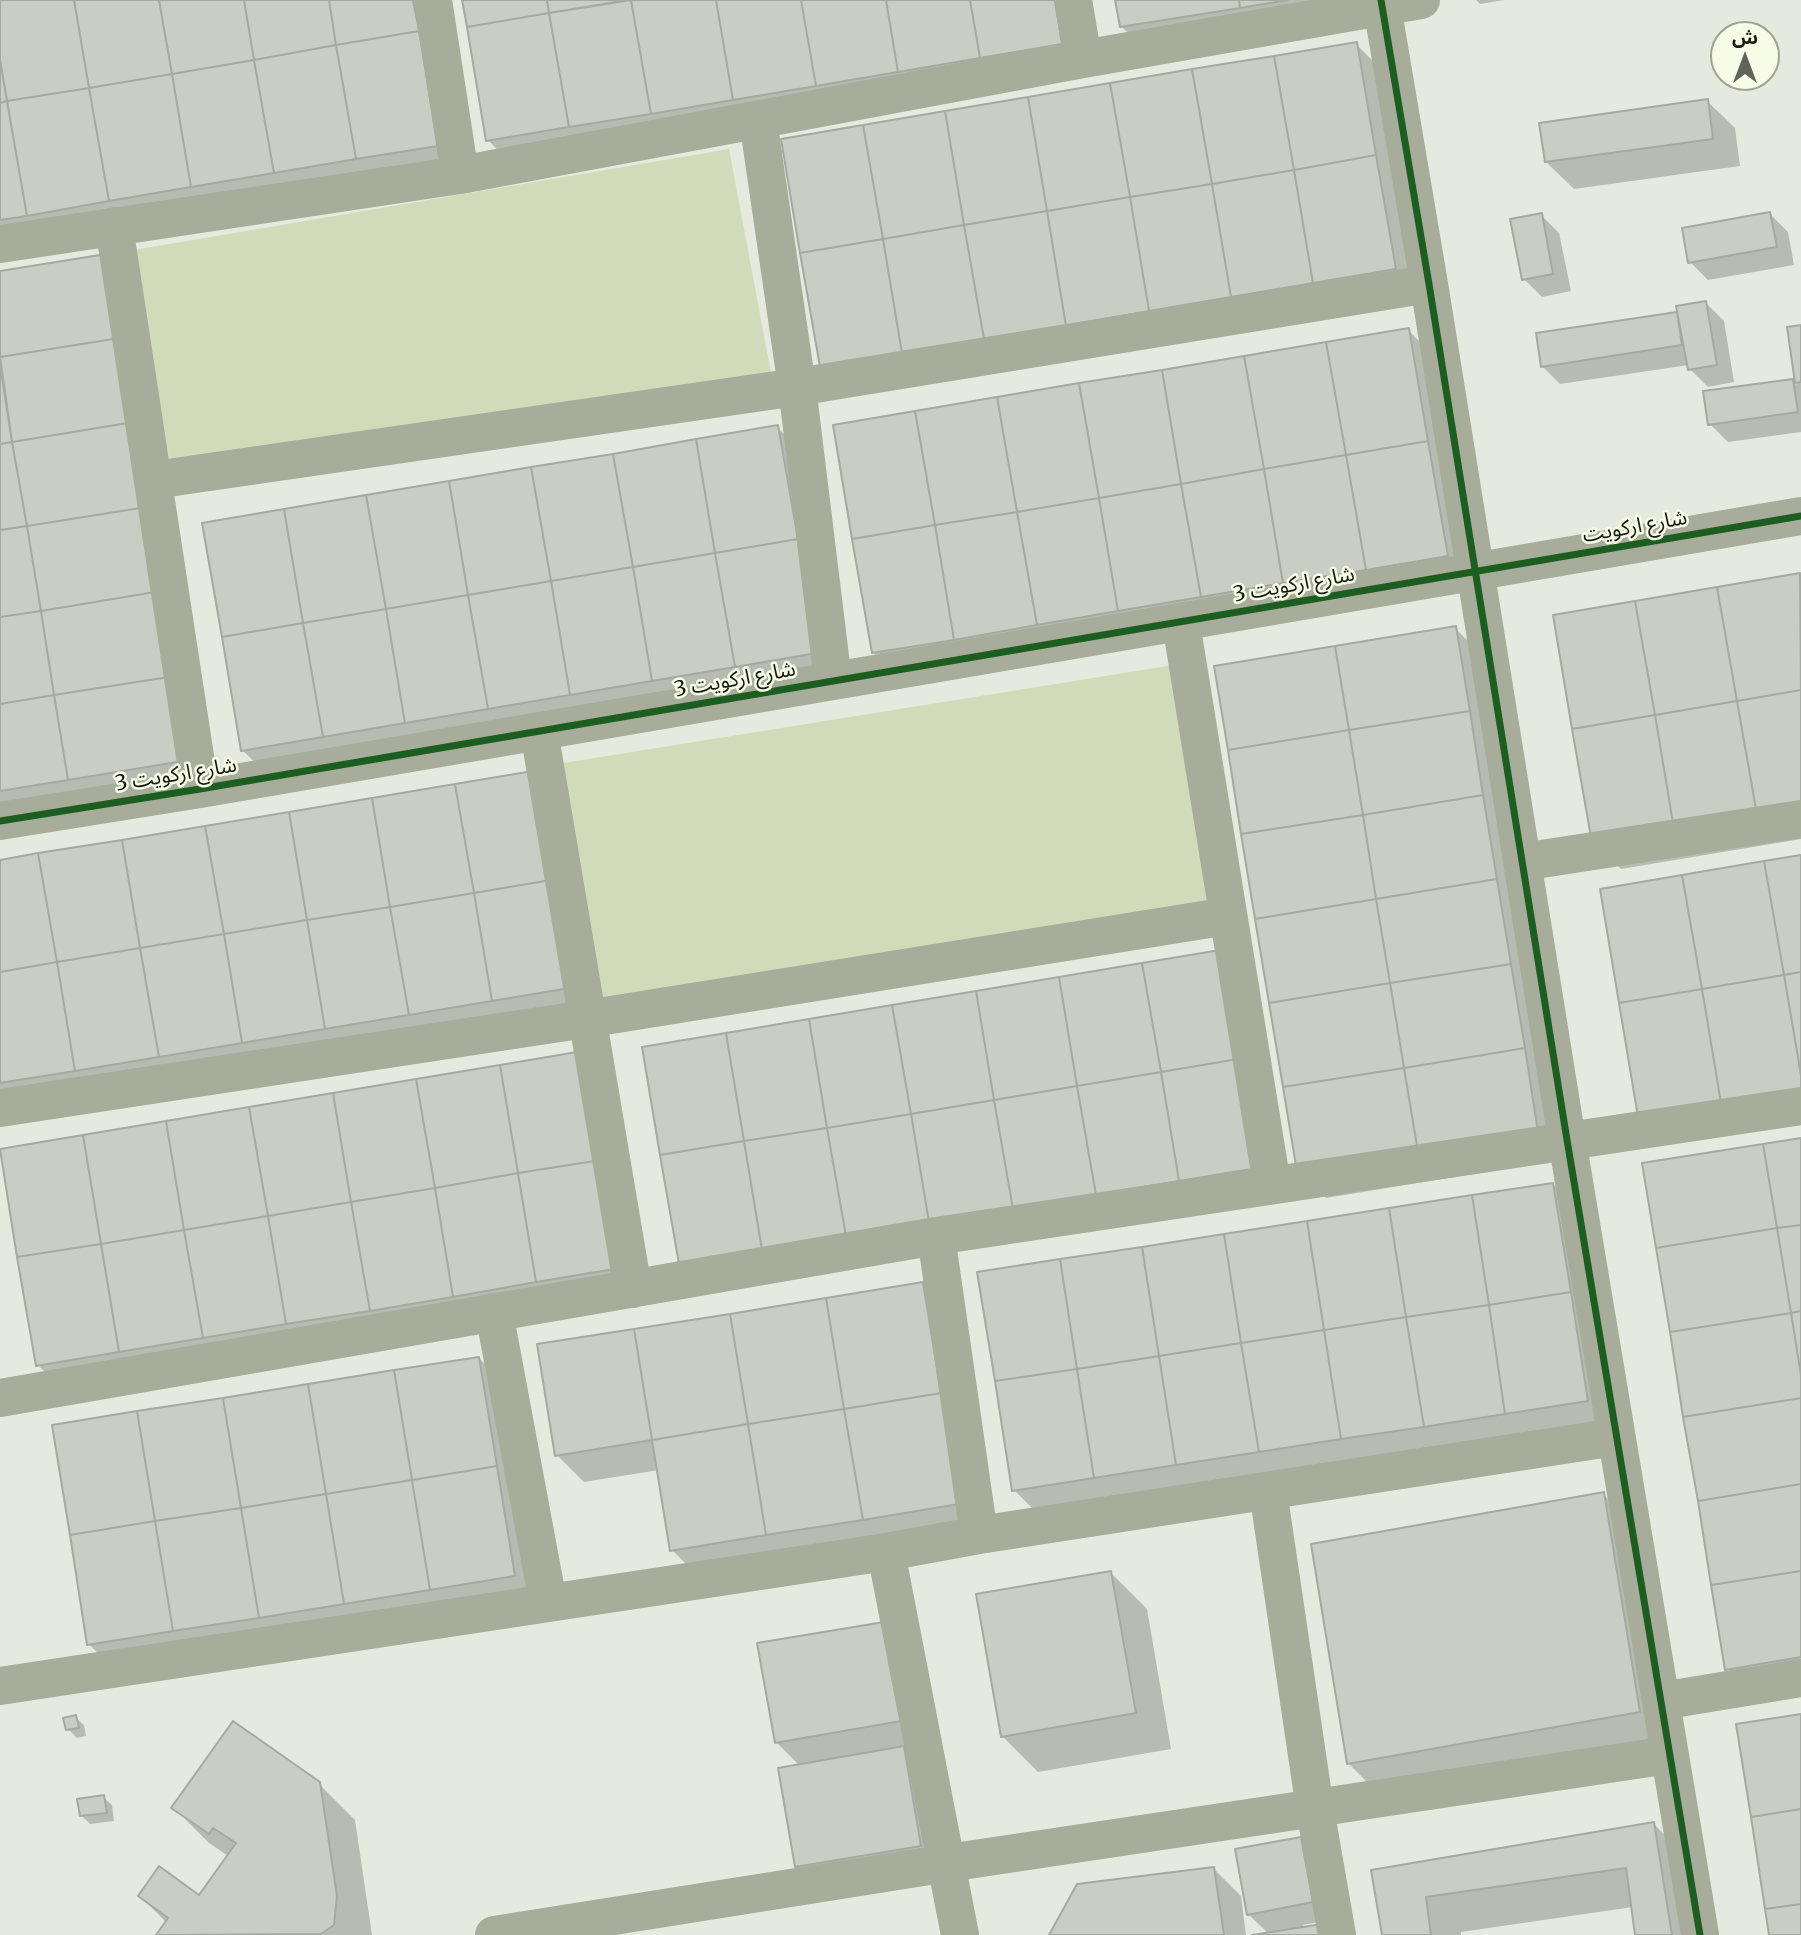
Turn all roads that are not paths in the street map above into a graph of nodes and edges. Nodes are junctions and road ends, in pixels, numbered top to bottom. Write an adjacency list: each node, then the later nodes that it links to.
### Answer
1 (433, 0): 7 (street)
2 (1073, 0): 5 (street)
3 (1421, 0): 4 (street)
4 (1381, 3): 5 (street); 10 (street)
5 (1083, 59): 6 (street)
6 (758, 120): 7 (street); 11 (street)
7 (460, 174): 8 (street)
8 (114, 226): 9 (street); 12 (street)
9 (0, 244)
10 (1429, 284): 11 (street); 14 (street)
11 (797, 387): 12 (street); 16 (street)
12 (154, 480): 18 (street)
13 (1801, 516): 14 (street, شارع اركويت)
14 (1476, 572): 15 (street, شارع اركويت 3); 21 (street)
15 (1181, 623): 16 (street, شارع اركويت 3); 22 (street)
16 (833, 681): 17 (street, شارع اركويت 3)
17 (539, 731): 18 (street, شارع اركويت 3); 23 (street)
18 (200, 789): 20 (street, شارع اركويت 3)
19 (1801, 819): 21 (street)
20 (0, 821)
21 (1522, 862): 26 (street)
22 (1228, 916): 23 (street); 27 (street)
23 (586, 1019): 25 (street); 29 (street)
24 (1801, 1106): 26 (street)
25 (0, 1108)
26 (1567, 1140): 27 (street); 32 (street)
27 (1272, 1185): 28 (street)
28 (936, 1236): 29 (street); 34 (street)
29 (633, 1289): 30 (street)
30 (494, 1312): 31 (street); 36 (street)
31 (0, 1398)
32 (1616, 1437): 33 (street); 39 (street)
33 (1268, 1491): 34 (street); 41 (street)
34 (979, 1535): 35 (street)
35 (886, 1552): 36 (street); 42 (street)
36 (548, 1602): 38 (street)
37 (1801, 1678): 39 (street)
38 (0, 1686)
39 (1661, 1701): 40 (street)
40 (1670, 1755): 41 (street); 46 (street)
41 (1315, 1810): 42 (street); 45 (street)
42 (947, 1863): 43 (street); 44 (street)
43 (494, 1935)
44 (960, 1935)
45 (1337, 1935)
46 (1699, 1935)

